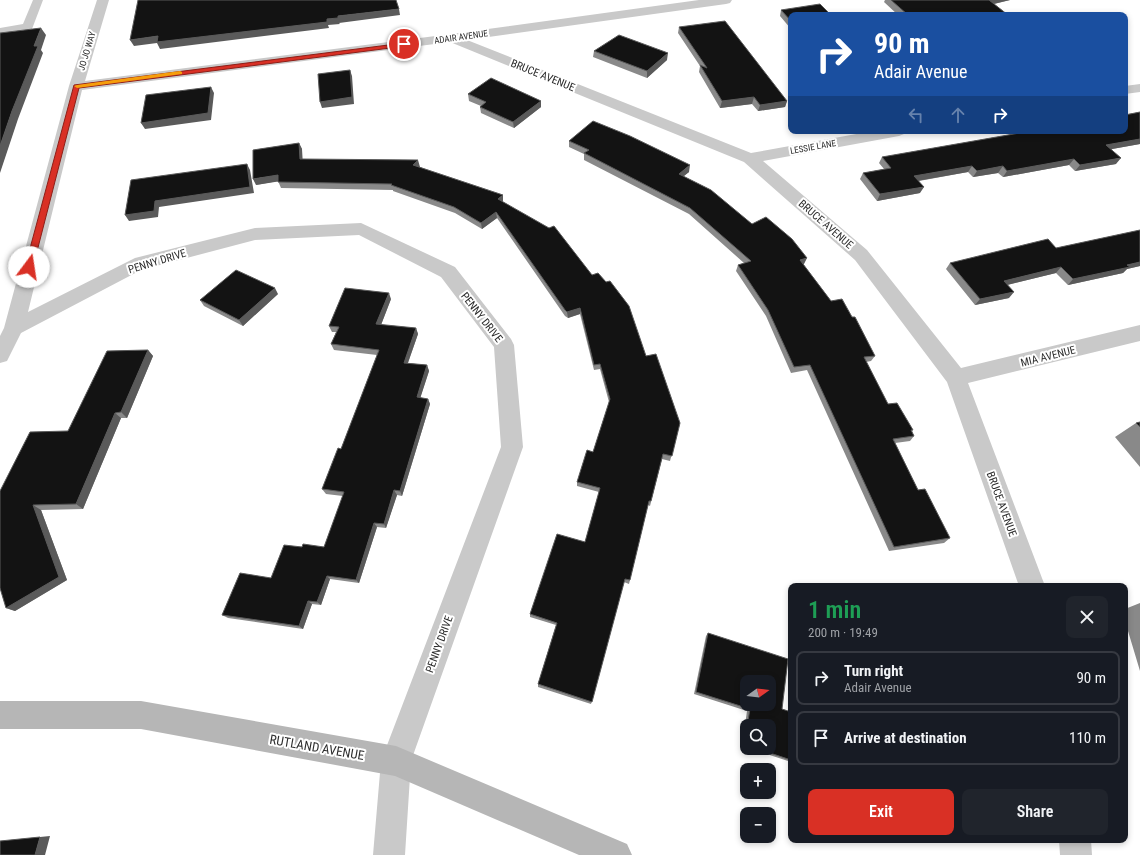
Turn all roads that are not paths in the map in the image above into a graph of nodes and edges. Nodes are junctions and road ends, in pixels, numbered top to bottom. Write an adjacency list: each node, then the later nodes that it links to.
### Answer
1 (38, 0): 4 (lane)
2 (103, 0): 6 (street, JO JO WAY)
3 (726, 0): 5 (street, ADAIR AVENUE)
4 (0, 31)
5 (451, 38): 6 (street, ADAIR AVENUE); 10 (street, BRUCE AVENUE)
6 (76, 86): 11 (street, JO JO WAY)
7 (1140, 88): 8 (street)
8 (1128, 90)
9 (882, 134): 10 (street, LESSIE LANE)
10 (750, 158): 14 (street, BRUCE AVENUE)
11 (14, 328): 13 (street, JO JO WAY); 17 (street, PENNY DRIVE)
12 (1140, 333): 14 (street, MIA AVENUE)
13 (0, 355)
14 (956, 378): 15 (street, BRUCE AVENUE)
15 (1031, 583)
16 (0, 715): 17 (street, RUTLAND AVENUE)
17 (396, 761): 19 (street, PENNY DRIVE); 20 (street, RUTLAND AVENUE)
18 (1075, 843): 21 (street)
19 (389, 855)
20 (616, 855)
21 (1076, 855)

